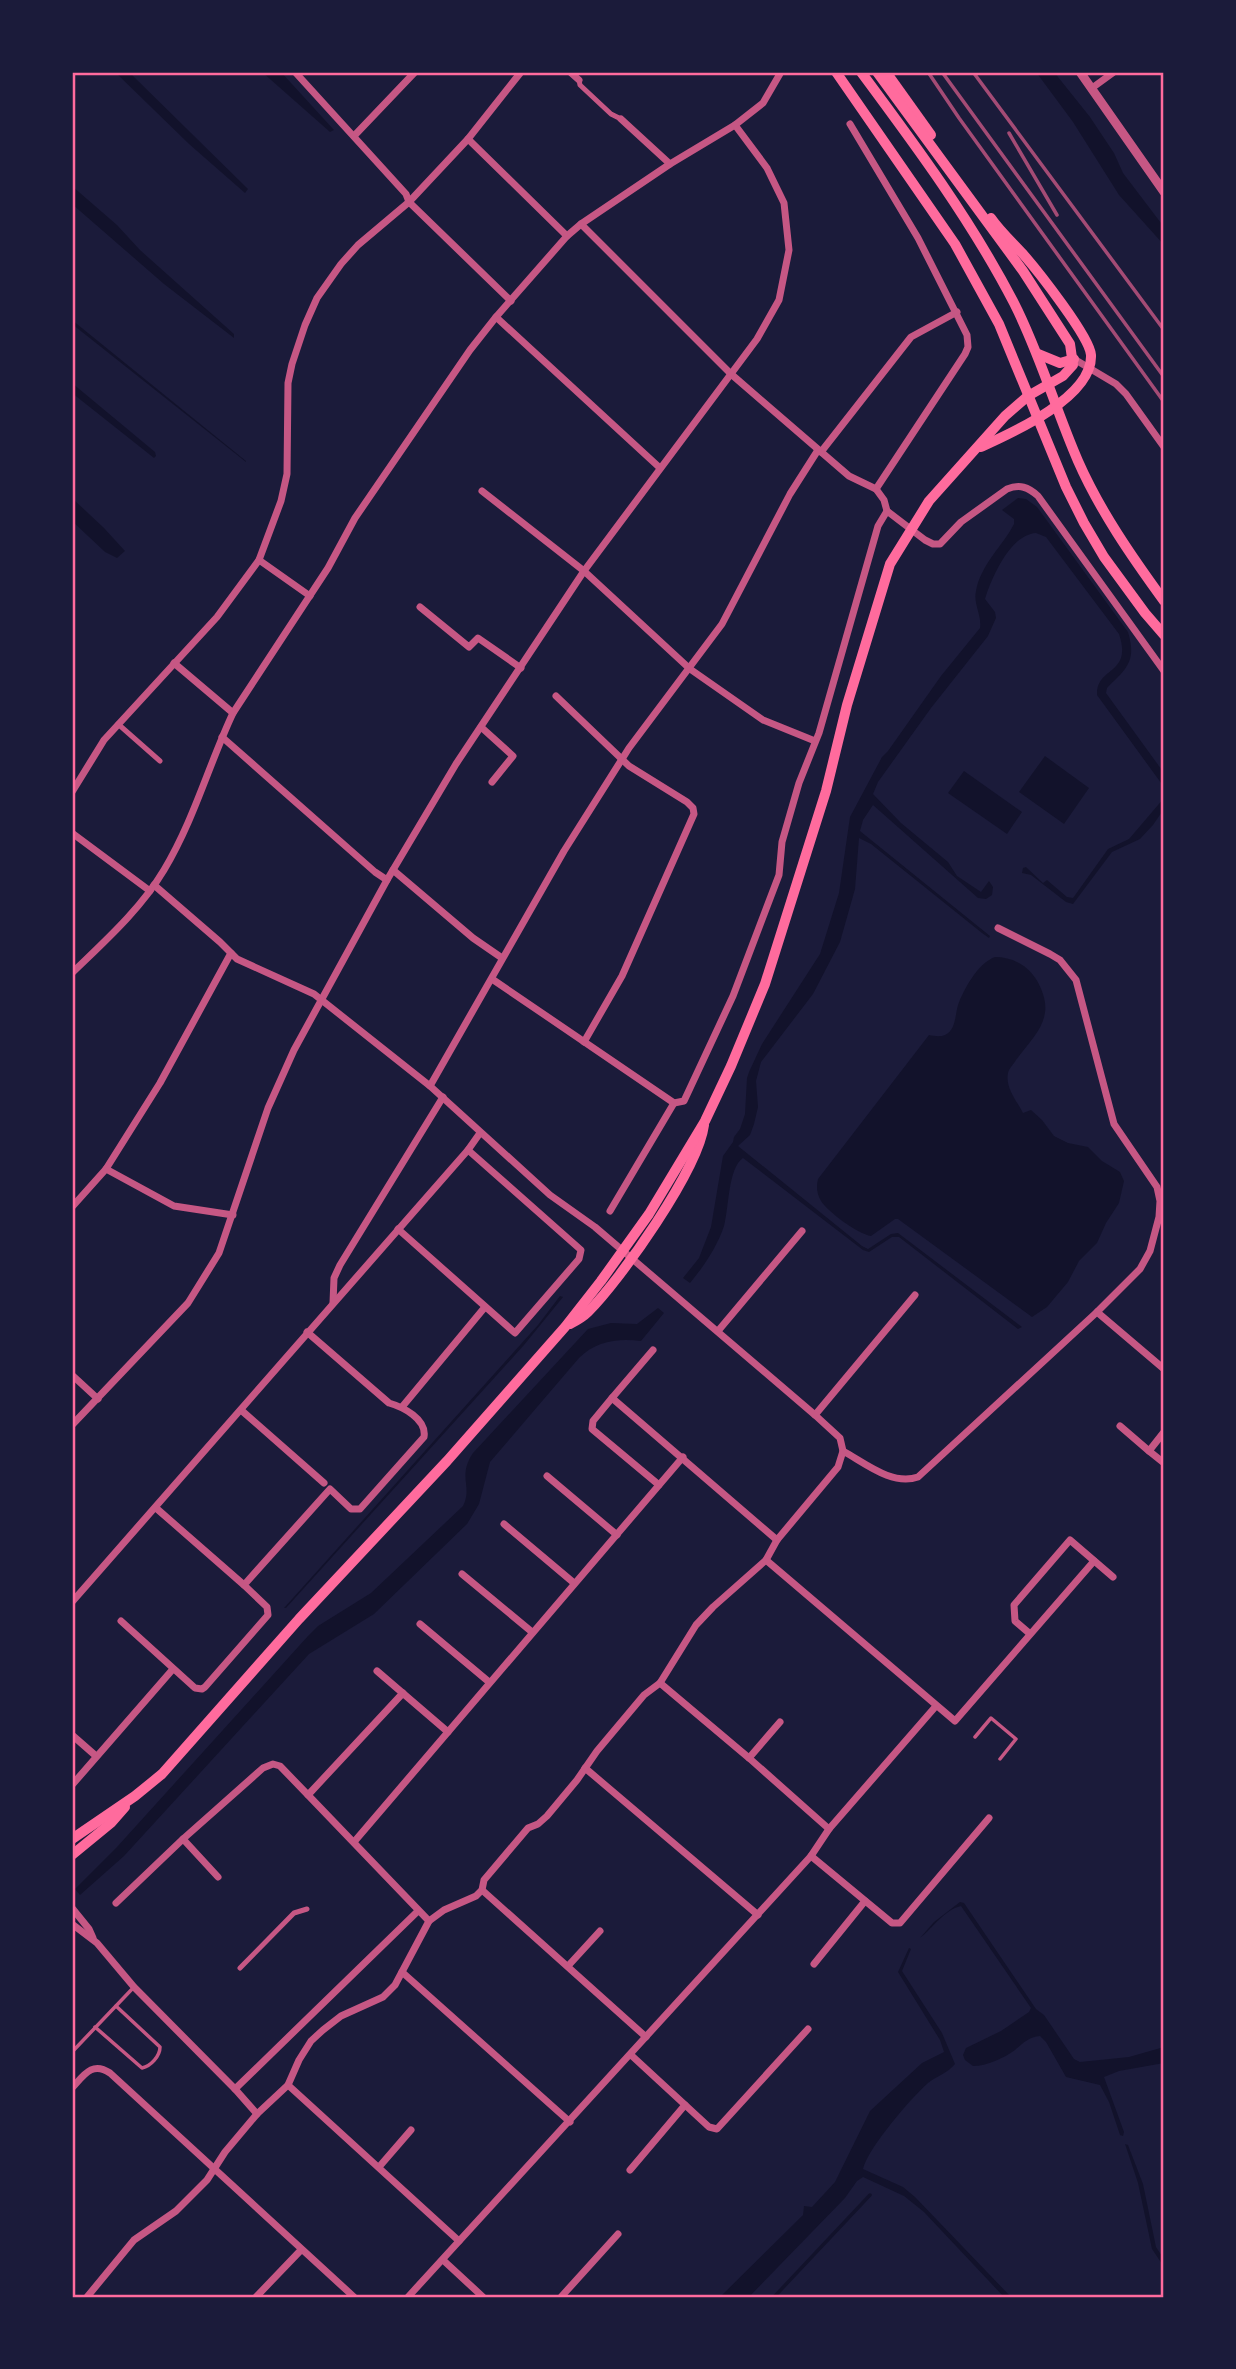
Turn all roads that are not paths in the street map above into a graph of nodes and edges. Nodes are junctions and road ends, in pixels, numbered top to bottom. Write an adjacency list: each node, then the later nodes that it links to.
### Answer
1 (295, 72): 17 (street)
2 (415, 72): 17 (street)
3 (521, 72): 18 (street)
4 (570, 72): 12 (street)
5 (781, 72): 16 (street)
6 (861, 72): 27 (main road)
7 (877, 72): 28 (main road)
8 (886, 72): 29 (main road)
9 (1080, 72): 13 (street)
10 (1114, 72): 13 (street)
11 (836, 73): 32 (main road)
12 (579, 80): 14 (street)
13 (1092, 88): 20 (street)
14 (621, 119): 19 (street)
15 (850, 124): 25 (street)
16 (735, 125): 19 (street); 30 (street)
17 (354, 136): 21 (street)
18 (468, 139): 21 (street); 23 (street)
19 (670, 164): 22 (street)
20 (1164, 192)
21 (409, 202): 24 (street); 43 (street)
22 (581, 224): 23 (street); 30 (street)
23 (567, 236): 24 (street)
24 (510, 300): 26 (street)
25 (957, 312): 37 (street); 39 (street)
26 (496, 317): 38 (street); 45 (street)
27 (1037, 353): 28 (main road); 31 (main road)
28 (1074, 359): 29 (street); 31 (main road)
29 (1088, 369): 33 (main road); 35 (street)
30 (731, 374): 37 (street); 38 (street)
31 (1050, 384): 32 (main road); 33 (main road)
32 (1028, 396): 34 (main road); 36 (main road)
33 (1058, 405): 34 (main road); 46 (main road)
34 (1038, 420): 36 (main road); 48 (main road)
35 (1164, 447)
36 (977, 449): 42 (main road)
37 (820, 451): 39 (street); 51 (street)
38 (660, 468): 44 (street)
39 (876, 489): 41 (street)
40 (482, 491): 44 (street)
41 (887, 511): 42 (street); 58 (street)
42 (910, 530): 52 (street); 77 (main road)
43 (259, 560): 45 (street); 49 (street)
44 (584, 571): 50 (street); 51 (street)
45 (310, 596): 54 (street)
46 (1164, 601)
47 (420, 607): 50 (street)
48 (1164, 635)
49 (174, 663): 54 (street); 55 (street)
50 (521, 668): 56 (street)
51 (690, 669): 58 (street); 59 (street)
52 (1164, 671)
53 (556, 696): 59 (street)
54 (233, 713): 57 (street)
55 (118, 724): 60 (street); 62 (street)
56 (481, 727): 61 (street); 64 (street)
57 (222, 737): 65 (street); 66 (street)
58 (815, 741): 76 (street)
59 (623, 758): 69 (street); 73 (street)
60 (160, 761)
61 (492, 782)
62 (72, 792)
63 (72, 834): 66 (street)
64 (393, 870): 65 (street); 69 (street)
65 (387, 880): 72 (street)
66 (152, 888): 68 (street); 70 (street)
67 (998, 928): 91 (street)
68 (231, 953): 72 (street); 80 (street)
69 (502, 958): 71 (street)
70 (72, 973)
71 (492, 979): 73 (street); 74 (street)
72 (322, 1001): 74 (street); 83 (street)
73 (584, 1041): 76 (street)
74 (430, 1086): 75 (street)
75 (443, 1097): 78 (street); 89 (street)
76 (676, 1103): 82 (street)
77 (705, 1121): 86 (main road); 87 (main road)
78 (480, 1133): 79 (street); 86 (street)
79 (468, 1150): 84 (street); 90 (street)
80 (106, 1168): 81 (street); 83 (street)
81 (72, 1207)
82 (610, 1210)
83 (233, 1215): 99 (street)
84 (398, 1229): 89 (street); 90 (street)
85 (802, 1231): 93 (street)
86 (622, 1251): 87 (street); 92 (main road)
87 (631, 1259): 92 (main road); 93 (street)
88 (915, 1295): 102 (street)
89 (333, 1303): 94 (street)
90 (485, 1307): 100 (street)
91 (1097, 1311): 96 (street); 106 (street)
92 (565, 1327): 144 (main road)
93 (718, 1331): 102 (street)
94 (307, 1332): 100 (street); 101 (street)
95 (653, 1350): 98 (street)
96 (1164, 1369)
97 (72, 1375): 99 (street)
98 (612, 1398): 108 (street); 111 (street)
99 (98, 1399): 103 (street)
100 (402, 1406): 112 (street)
101 (241, 1410): 112 (street); 113 (street)
102 (815, 1415): 106 (street)
103 (72, 1425)
104 (1119, 1426): 107 (street)
105 (1164, 1432): 107 (street)
106 (843, 1451): 116 (street)
107 (1149, 1451): 109 (street)
108 (683, 1457): 111 (street); 116 (street)
109 (1164, 1463)
110 (547, 1476): 115 (street)
111 (659, 1485): 115 (street)
112 (327, 1486): 122 (street)
113 (156, 1508): 122 (street); 123 (street)
114 (504, 1524): 121 (street)
115 (617, 1535): 121 (street)
116 (777, 1540): 117 (street)
117 (766, 1560): 131 (street); 133 (street)
118 (1094, 1561): 120 (street); 127 (street); 127 (street)
119 (462, 1574): 126 (street)
120 (1112, 1577)
121 (575, 1583): 126 (street)
122 (244, 1585): 128 (street)
123 (72, 1602)
124 (121, 1621): 128 (street)
125 (420, 1624): 130 (street)
126 (532, 1633): 130 (street)
127 (1029, 1633): 133 (street)
128 (173, 1669): 138 (street)
129 (377, 1671): 132 (street)
130 (489, 1682): 135 (street)
131 (660, 1683): 139 (street); 141 (street)
132 (403, 1693): 135 (street); 143 (street)
133 (936, 1706): 146 (street)
134 (780, 1722): 139 (street)
135 (448, 1732): 149 (street)
136 (72, 1735): 138 (street)
137 (975, 1737): 140 (lane)
138 (96, 1756): 142 (street)
139 (749, 1758): 146 (street)
140 (1000, 1759)
141 (585, 1768): 153 (street); 159 (street)
142 (72, 1785)
143 (308, 1795): 148 (street); 149 (street)
144 (135, 1796): 147 (main road); 150 (main road)
145 (989, 1818): 154 (street)
146 (830, 1829): 151 (street)
147 (72, 1839)
148 (183, 1839): 152 (street); 155 (street)
149 (354, 1842): 158 (street)
150 (72, 1855)
151 (811, 1856): 154 (street); 159 (street)
152 (218, 1877)
153 (482, 1890): 160 (street); 165 (street)
154 (865, 1901): 164 (street)
155 (116, 1903)
156 (72, 1908): 163 (street)
157 (307, 1909): 166 (street)
158 (418, 1911): 160 (street); 177 (street)
159 (758, 1915): 172 (street)
160 (429, 1921): 167 (street)
161 (72, 1924): 163 (street)
162 (600, 1931): 165 (street)
163 (93, 1939): 168 (street)
164 (814, 1964)
165 (568, 1966): 172 (street)
166 (240, 1968)
167 (402, 1972): 176 (street); 180 (street)
168 (134, 1987): 169 (lane); 177 (street)
169 (116, 2006): 170 (lane); 170 (lane)
170 (95, 2027): 173 (lane)
171 (808, 2029): 178 (street)
172 (646, 2037): 174 (street)
173 (72, 2052)
174 (631, 2055): 178 (street); 180 (street)
175 (73, 2084): 183 (street)
176 (288, 2085): 179 (street); 182 (street)
177 (235, 2089): 179 (street)
178 (685, 2105): 184 (street)
179 (257, 2114): 183 (street)
180 (570, 2122): 186 (street)
181 (411, 2130): 182 (street)
182 (379, 2167): 186 (street)
183 (214, 2169): 187 (street); 189 (street)
184 (630, 2170)
185 (618, 2234): 194 (street)
186 (459, 2241): 188 (street)
187 (302, 2250): 190 (street); 191 (street)
188 (443, 2260): 192 (street); 193 (street)
189 (87, 2297)
190 (256, 2297)
191 (354, 2297)
192 (408, 2297)
193 (483, 2297)
194 (561, 2297)

